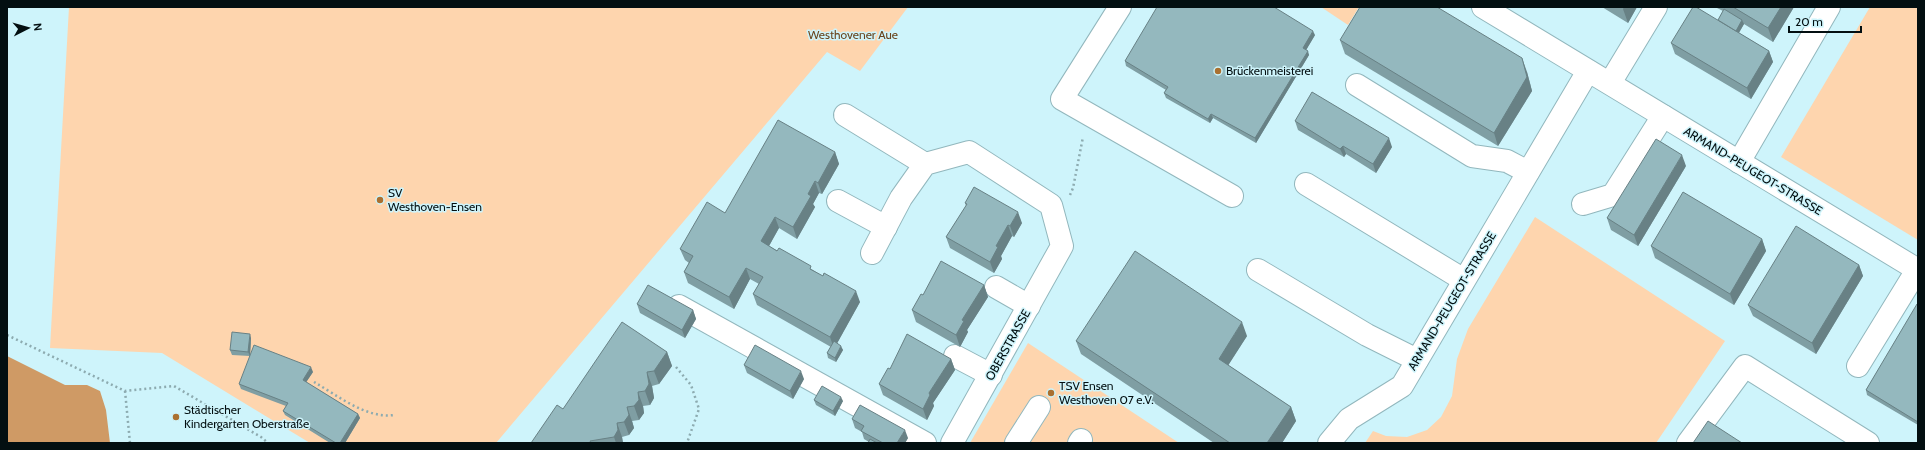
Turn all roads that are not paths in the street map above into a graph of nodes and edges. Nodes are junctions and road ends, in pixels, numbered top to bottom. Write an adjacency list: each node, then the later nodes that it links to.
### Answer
1 (1120, 7): 14 (street)
2 (1482, 7): 5 (street, ARMAND-PEUGEOT-STRASSE)
3 (1656, 7): 6 (street)
4 (1829, 7): 10 (street)
5 (1588, 71): 6 (street, ARMAND-PEUGEOT-STRASSE); 12 (street, ARMAND-PEUGEOT-STRASSE)
6 (1610, 83): 9 (street, ARMAND-PEUGEOT-STRASSE)
7 (1357, 85): 12 (street)
8 (845, 115): 11 (street)
9 (1664, 116): 10 (street, ARMAND-PEUGEOT-STRASSE); 16 (street)
10 (1739, 162): 20 (street, ARMAND-PEUGEOT-STRASSE)
11 (925, 164): 17 (street); 24 (street, OBERSTRASSE)
12 (1528, 172): 21 (street, ARMAND-PEUGEOT-STRASSE)
13 (1306, 184): 21 (street)
14 (1232, 196)
15 (838, 201): 17 (street)
16 (1583, 204)
17 (886, 227): 18 (street)
18 (872, 253)
19 (1258, 270): 26 (street)
20 (1918, 270): 27 (street)
21 (1464, 280): 26 (street, ARMAND-PEUGEOT-STRASSE)
22 (996, 287): 24 (street)
23 (679, 306): 30 (street)
24 (1029, 306): 28 (street, OBERSTRASSE)
25 (955, 356): 28 (street)
26 (1417, 360): 33 (street, ARMAND-PEUGEOT-STRASSE)
27 (1858, 366)
28 (991, 375): 31 (street, OBERSTRASSE)
29 (1039, 407): 32 (street)
30 (925, 443)
31 (952, 443)
32 (1016, 443)
33 (1329, 443)
34 (1688, 443): 35 (street)
35 (1868, 443)

